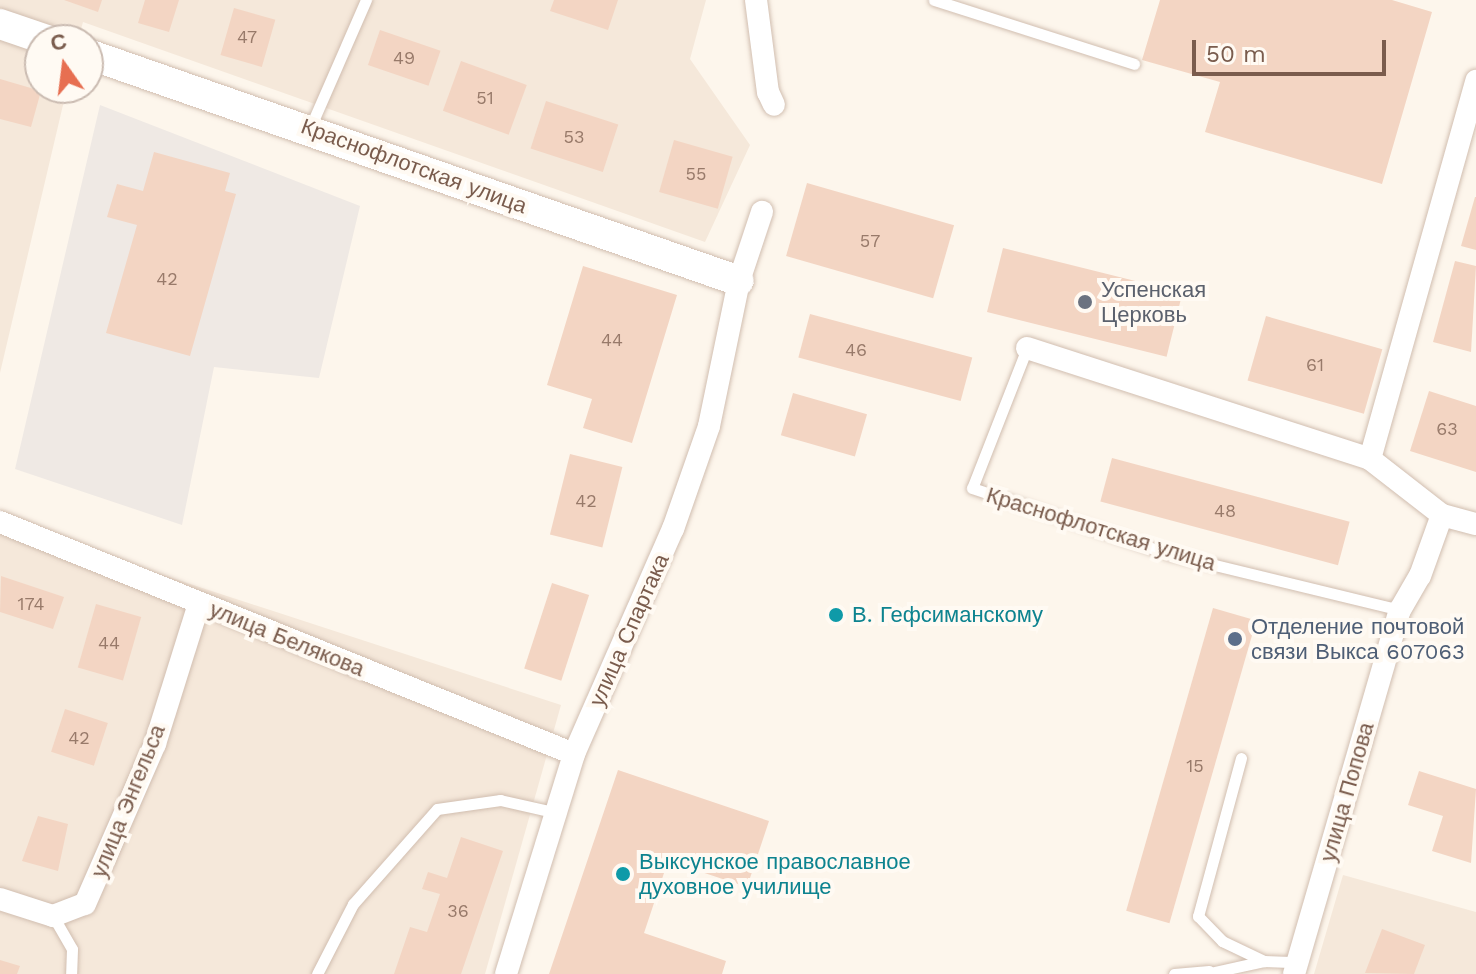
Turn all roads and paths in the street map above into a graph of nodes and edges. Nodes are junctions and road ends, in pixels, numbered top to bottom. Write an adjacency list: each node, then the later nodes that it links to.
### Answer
1 (366, 0): 10 (lane)
2 (756, 0): 9 (street)
3 (934, 0): 7 (lane)
4 (0, 24): 5 (street)
5 (24, 32)
6 (104, 59): 10 (street, Краснофлотская улица)
7 (1134, 64)
8 (1476, 81): 14 (street)
9 (774, 105)
10 (309, 128): 12 (street, Краснофлотская улица)
11 (762, 212): 12 (street, улица Спартака)
12 (739, 281): 20 (street, улица Спартака)
13 (1027, 348): 14 (street, Краснофлотская улица); 19 (lane, Краснофлотская улица)
14 (1370, 459): 15 (street, Краснофлотская улица)
15 (1442, 515): 17 (street); 19 (street, улица Попова)
16 (0, 522): 18 (street, улица Белякова)
17 (1476, 524)
18 (199, 604): 20 (street, улица Белякова); 24 (street, улица Энгельса)
19 (1400, 610): 26 (street, улица Попова)
20 (574, 754): 22 (street, улица Спартака)
21 (1241, 758): 25 (lane)
22 (553, 812): 29 (lane); 30 (street, улица Спартака)
23 (0, 899): 24 (street)
24 (53, 916): 28 (lane)
25 (1264, 961): 26 (lane); 27 (lane)
26 (1295, 968)
27 (1207, 972): 31 (lane)
28 (71, 974)
29 (317, 974)
30 (506, 974)
31 (1174, 974)

